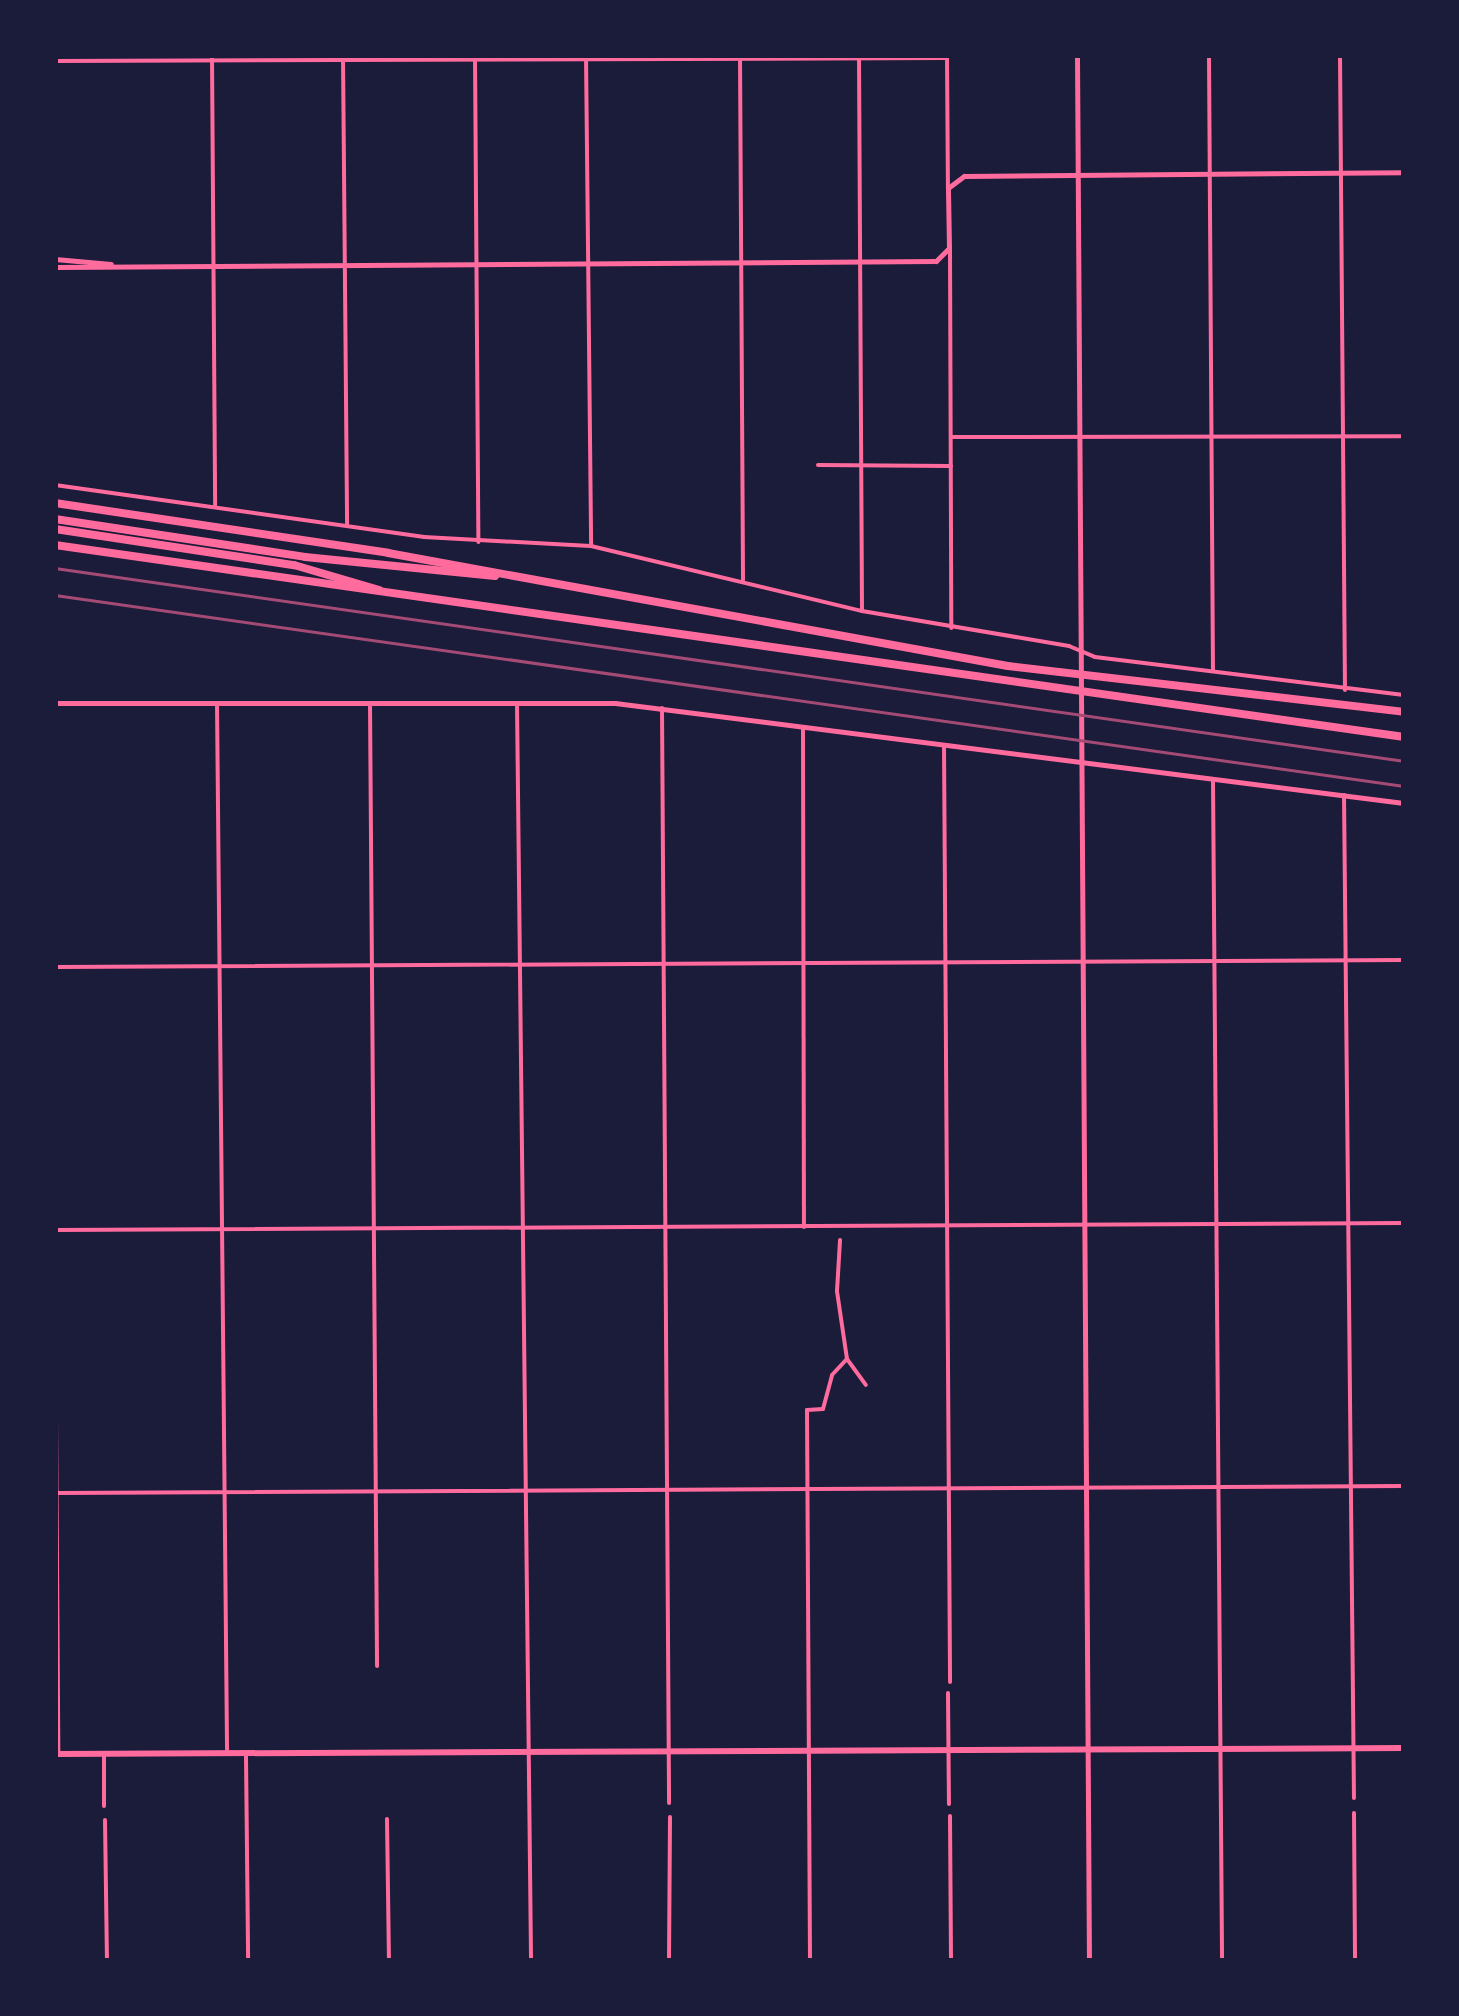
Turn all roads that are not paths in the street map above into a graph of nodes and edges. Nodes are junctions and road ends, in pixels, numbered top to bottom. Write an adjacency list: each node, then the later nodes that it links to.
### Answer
1 (1077, 55): 15 (street)
2 (1209, 55): 14 (street)
3 (1340, 55): 13 (street)
4 (947, 56): 8 (street); 16 (street)
5 (474, 57): 6 (street); 10 (street); 21 (street)
6 (586, 57): 7 (street); 22 (street)
7 (740, 57): 8 (street); 20 (street)
8 (859, 57): 18 (street)
9 (212, 58): 10 (street); 11 (street); 23 (street)
10 (343, 58): 24 (street)
11 (55, 61)
12 (1404, 172): 13 (street)
13 (1341, 173): 14 (street); 26 (street)
14 (1210, 174): 15 (street); 25 (street)
15 (1078, 175): 16 (street); 28 (street)
16 (948, 188): 17 (street)
17 (947, 252): 18 (street); 29 (street)
18 (860, 261): 20 (street); 31 (street)
19 (56, 262): 23 (street)
20 (742, 262): 22 (street); 43 (street)
21 (476, 264): 22 (street); 24 (street); 39 (street)
22 (588, 264): 41 (street)
23 (214, 265): 24 (street); 35 (street)
24 (345, 265): 37 (street)
25 (1212, 436): 26 (street); 28 (street); 48 (street)
26 (1343, 436): 27 (street); 49 (street)
27 (1404, 436)
28 (1080, 437): 29 (street); 47 (street)
29 (951, 438): 32 (street)
30 (818, 466): 31 (street)
31 (862, 466): 32 (street); 45 (street)
32 (951, 466): 46 (street)
33 (55, 485): 35 (street)
34 (55, 504): 42 (highway)
35 (215, 507): 37 (street)
36 (55, 519): 42 (highway)
37 (347, 524): 39 (street)
38 (55, 529): 44 (highway)
39 (478, 542): 41 (street)
40 (55, 544): 44 (highway)
41 (591, 546): 43 (street)
42 (514, 576): 56 (highway)
43 (743, 582): 45 (street)
44 (389, 594): 58 (highway)
45 (862, 611): 46 (street)
46 (951, 628): 47 (street)
47 (1082, 651): 48 (street); 60 (street)
48 (1214, 672): 49 (street)
49 (1345, 690): 50 (street)
50 (1404, 695)
51 (55, 703): 52 (street)
52 (217, 703): 53 (street); 73 (street)
53 (370, 703): 54 (street); 72 (street)
54 (518, 703): 55 (street); 70 (street)
55 (662, 708): 57 (street); 71 (street)
56 (1404, 712)
57 (803, 726): 59 (street); 69 (street)
58 (1404, 738)
59 (944, 745): 60 (street); 68 (street)
60 (1082, 760): 61 (street); 67 (street)
61 (1213, 780): 62 (street); 64 (street)
62 (1344, 795): 63 (street); 65 (street)
63 (1404, 804)
64 (1214, 960): 65 (street); 67 (street); 76 (street)
65 (1346, 960): 66 (street); 77 (street)
66 (1404, 960)
67 (1084, 961): 68 (street); 78 (street)
68 (944, 962): 69 (street); 79 (street)
69 (802, 963): 71 (street); 80 (street)
70 (520, 964): 71 (street); 72 (street); 81 (street)
71 (664, 964): 82 (street)
72 (372, 965): 73 (street); 83 (street)
73 (220, 966): 74 (street); 85 (street)
74 (55, 967)
75 (1404, 1223): 77 (street)
76 (1217, 1224): 77 (street); 78 (street); 90 (street)
77 (1349, 1224): 91 (street)
78 (1086, 1225): 79 (street); 93 (street)
79 (945, 1226): 80 (street); 94 (street)
80 (804, 1227): 82 (street)
81 (524, 1228): 82 (street); 83 (street); 97 (street)
82 (665, 1228): 95 (street)
83 (374, 1229): 85 (street); 98 (street)
84 (55, 1230): 85 (street)
85 (222, 1230): 99 (street)
86 (840, 1240): 88 (street)
87 (55, 1273): 100 (street)
88 (847, 1360): 89 (street); 96 (street)
89 (866, 1385)
90 (1219, 1486): 91 (street); 93 (street); 106 (street)
91 (1352, 1486): 92 (street); 104 (street)
92 (1404, 1486)
93 (1088, 1487): 94 (street); 108 (street)
94 (948, 1488): 96 (street); 102 (street)
95 (667, 1489): 96 (street); 97 (street); 109 (street)
96 (807, 1489): 110 (street)
97 (527, 1490): 98 (street); 111 (street)
98 (376, 1491): 99 (street); 101 (street)
99 (224, 1492): 100 (street); 112 (street)
100 (58, 1493): 114 (street)
101 (377, 1666)
102 (950, 1682)
103 (948, 1693): 107 (street)
104 (1354, 1748): 105 (main road); 106 (main road); 116 (street)
105 (1404, 1748)
106 (1222, 1749): 108 (main road); 133 (street)
107 (949, 1750): 108 (main road); 110 (main road); 118 (street)
108 (1089, 1750): 132 (street)
109 (669, 1751): 110 (main road); 111 (main road); 117 (street)
110 (808, 1751): 130 (street)
111 (530, 1752): 113 (main road); 128 (street)
112 (227, 1753): 113 (main road); 115 (main road)
113 (246, 1753): 126 (street)
114 (57, 1754): 115 (main road)
115 (104, 1754): 119 (street)
116 (1354, 1798)
117 (669, 1803)
118 (950, 1804)
119 (104, 1806)
120 (1354, 1814): 134 (street)
121 (950, 1816): 131 (street)
122 (670, 1817): 129 (street)
123 (388, 1819): 127 (street)
124 (105, 1820): 125 (street)
125 (107, 1961)
126 (248, 1961)
127 (389, 1961)
128 (531, 1961)
129 (669, 1961)
130 (810, 1961)
131 (950, 1961)
132 (1090, 1961)
133 (1222, 1961)
134 (1354, 1961)

